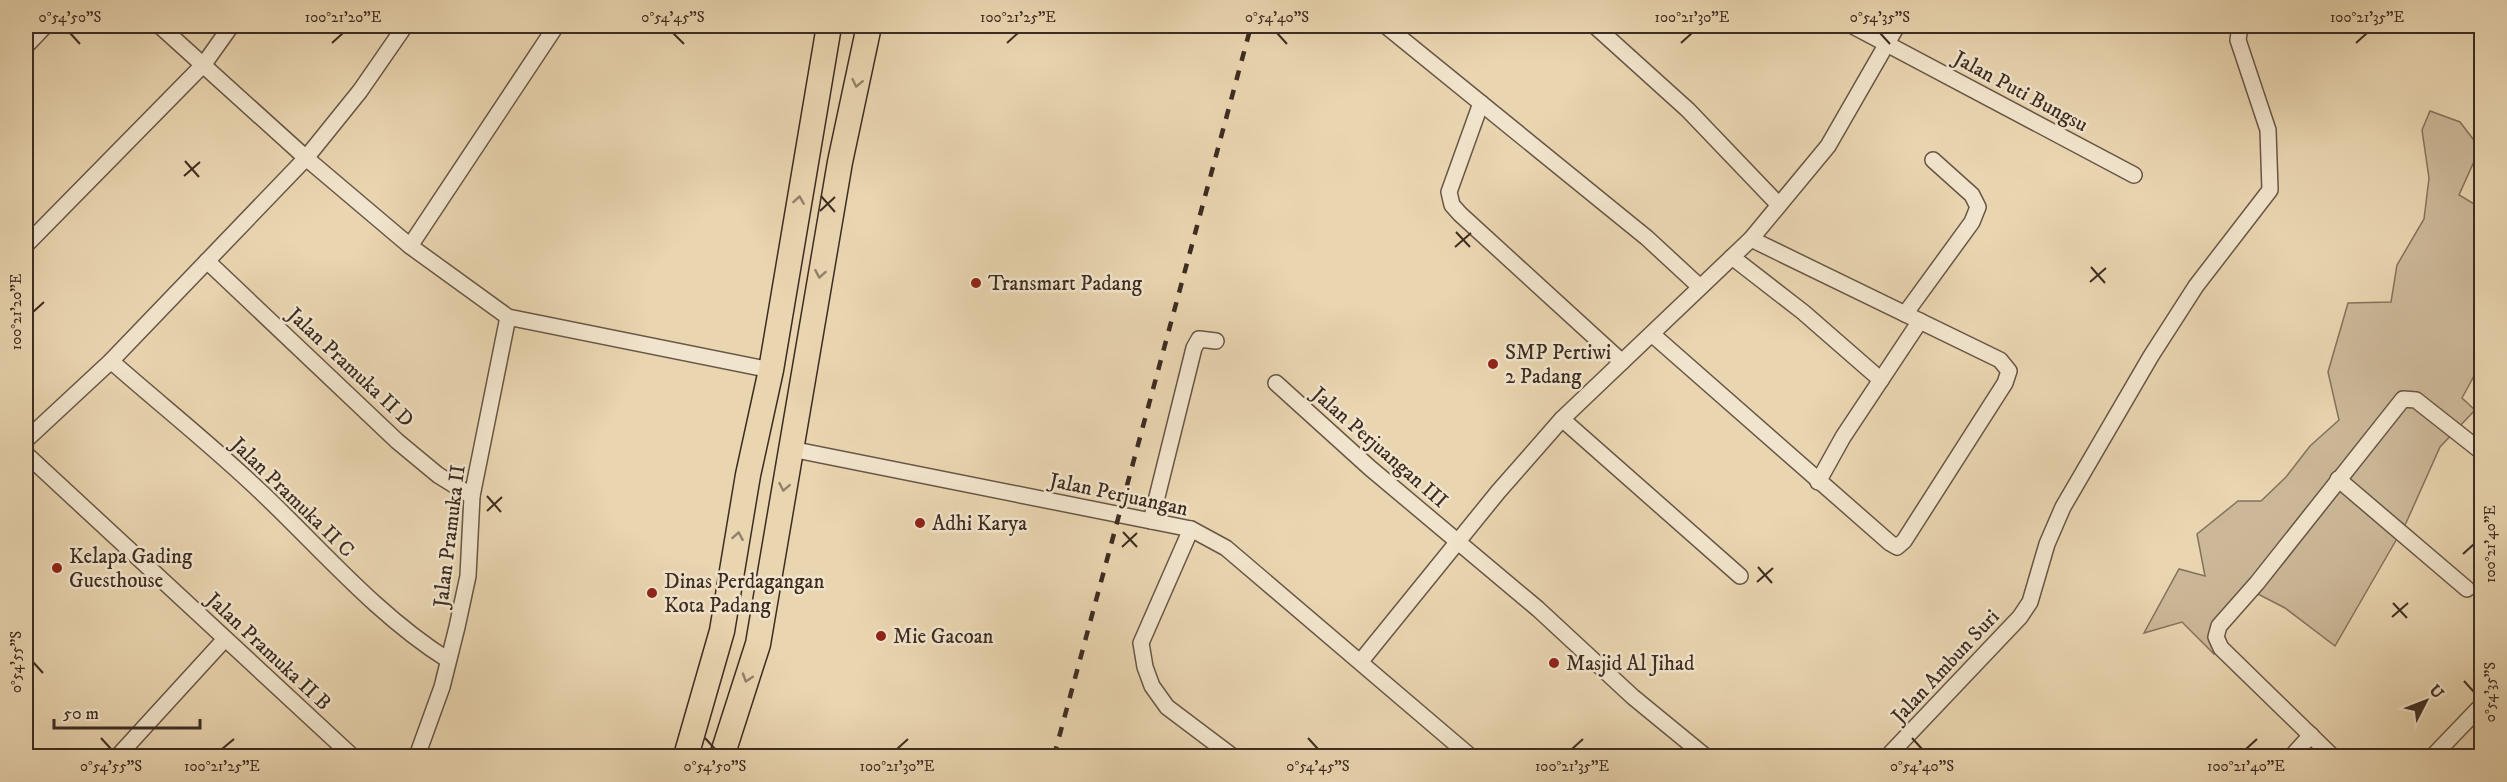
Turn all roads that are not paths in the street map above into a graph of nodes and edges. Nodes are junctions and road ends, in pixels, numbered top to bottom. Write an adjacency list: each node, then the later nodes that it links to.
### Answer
1 (45, 26): 14 (street)
2 (160, 26): 15 (street)
3 (231, 26): 15 (street)
4 (405, 26): 17 (street)
5 (556, 26): 23 (street)
6 (829, 26): 34 (main road, one-way to 6)
7 (869, 26): 39 (main road, one-way to 39)
8 (1386, 26): 16 (street)
9 (1595, 26): 20 (street)
10 (1853, 26): 13 (street, Jalan Puti Bungsu)
11 (1897, 26): 13 (street)
12 (2240, 26): 63 (street, Jalan Ambun Suri)
13 (1888, 44): 19 (street, Jalan Puti Bungsu); 20 (street)
14 (26, 46)
15 (204, 64): 17 (street); 22 (street)
16 (1481, 104): 26 (street); 33 (street)
17 (306, 158): 23 (street); 25 (street)
18 (1932, 160): 27 (street)
19 (2134, 174)
20 (1779, 205): 21 (street)
21 (1751, 239): 24 (street); 27 (street)
22 (26, 245)
23 (410, 246): 28 (street)
24 (1732, 257): 26 (street); 35 (street)
25 (207, 261): 32 (street); 44 (street, Jalan Pramuka II D)
26 (1700, 287): 30 (street)
27 (1905, 314): 29 (street)
28 (508, 318): 34 (street); 44 (street, Jalan Pramuka II)
29 (1920, 321): 35 (street); 43 (street)
30 (1653, 335): 33 (street); 43 (street)
31 (1216, 341): 45 (street)
32 (111, 361): 38 (street); 51 (street, Jalan Pramuka II C)
33 (1622, 362): 37 (street)
34 (771, 370): 58 (main road, one-way to 34)
35 (1881, 380): 43 (street)
36 (1276, 383): 47 (street, Jalan Perjuangan III)
37 (1562, 419): 47 (street); 48 (street)
38 (26, 440)
39 (791, 449): 45 (street, Jalan Perjuangan); 59 (main road, one-way to 59)
40 (2481, 452): 42 (street)
41 (26, 454): 50 (street, Jalan Pramuka II B)
42 (2338, 479): 49 (street); 54 (street)
43 (1818, 482)
44 (472, 496): 51 (street, Jalan Pramuka II)
45 (1151, 521): 46 (street, Jalan Perjuangan)
46 (1191, 529): 52 (street, Jalan Perjuangan); 60 (street)
47 (1457, 542): 52 (street); 62 (street, Jalan Perjuangan III)
48 (1740, 576)
49 (2467, 590)
50 (225, 639): 55 (street); 56 (street, Jalan Pramuka II B)
51 (448, 660): 57 (street, Jalan Pramuka II)
52 (1361, 661): 61 (street, Jalan Perjuangan)
53 (2481, 705): 66 (street)
54 (2311, 735): 64 (street); 65 (street)
55 (117, 756)
56 (352, 756)
57 (417, 756)
58 (686, 756)
59 (722, 756)
60 (1232, 756)
61 (1470, 756)
62 (1705, 756)
63 (1888, 756)
64 (2292, 756)
65 (2332, 756)
66 (2433, 756)

